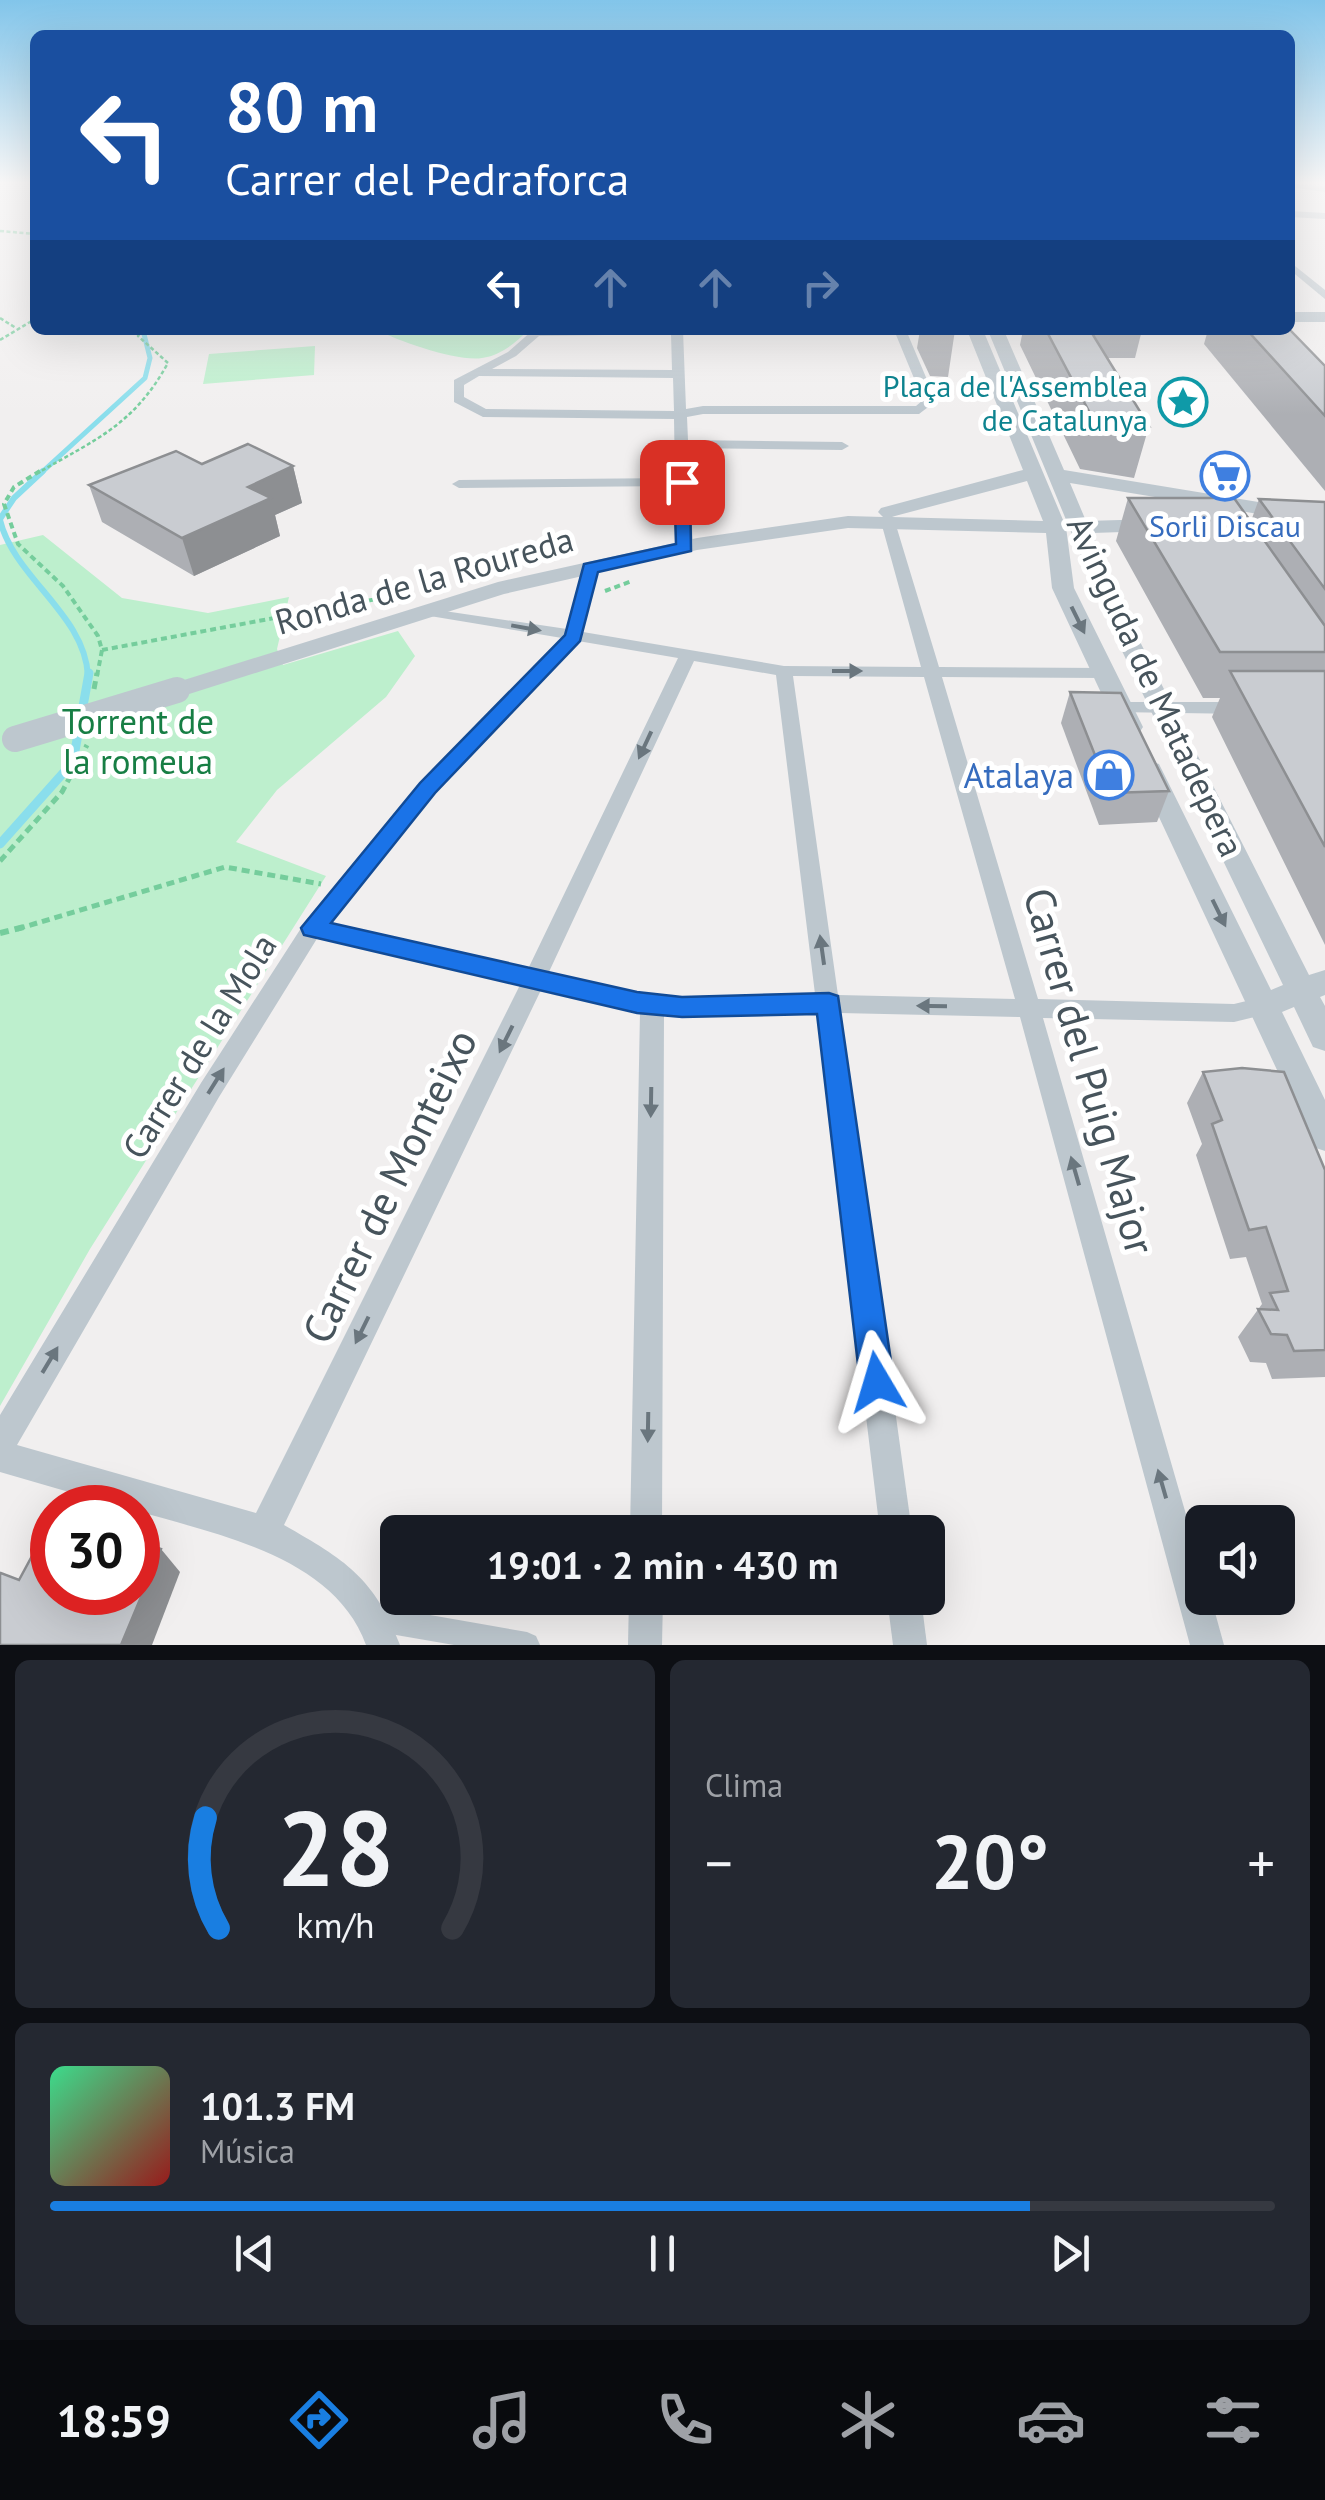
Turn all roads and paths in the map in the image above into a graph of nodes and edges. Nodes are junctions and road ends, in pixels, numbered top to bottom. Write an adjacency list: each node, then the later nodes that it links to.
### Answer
1 (1295, 269): 2 (street)
2 (1325, 296)
3 (1295, 317): 4 (street)
4 (1325, 317)
5 (0, 318): 7 (path)
6 (30, 321): 7 (path)
7 (16, 328): 16 (path)
8 (1325, 328): 9 (street)
9 (1295, 329)
10 (139, 335): 41 (path)
11 (535, 335): 17 (street)
12 (676, 335): 18 (street)
13 (902, 335): 19 (street)
14 (977, 335): 22 (street, Avinguda de Matadepera)
15 (997, 335): 23 (street, Avinguda de Matadepera)
16 (0, 340)
17 (473, 373): 18 (street); 19 (street)
18 (678, 374): 19 (street)
19 (678, 415): 20 (street)
20 (681, 444): 21 (street); 24 (street)
21 (842, 446)
22 (1036, 472): 23 (street); 27 (street); 32 (street, Avinguda de Matadepera)
23 (1059, 475): 26 (street); 32 (street, Avinguda de Matadepera)
24 (682, 482): 25 (street); 35 (street)
25 (459, 484)
26 (1163, 492): 28 (street); 32 (street, Ronda de la Roureda)
27 (965, 493): 29 (street); 31 (street)
28 (1325, 519)
29 (848, 522): 30 (street, Ronda de la Roureda); 35 (street, Ronda de la Roureda)
30 (888, 522): 31 (street, Ronda de la Roureda); 44 (street, Carrer del Puig Major)
31 (978, 523): 32 (street, Ronda de la Roureda)
32 (1068, 527): 45 (street, Avinguda de Matadepera, one-way to 45); 49 (street, Avinguda de Matadepera)
33 (1240, 527): 34 (street)
34 (1325, 534)
35 (685, 547): 36 (street, Ronda de la Roureda)
36 (590, 568): 38 (street); 39 (street, Ronda de la Roureda)
37 (635, 580): 38 (path)
38 (584, 593): 40 (street)
39 (427, 601): 40 (street, one-way to 40); 41 (path); 50 (street, Ronda de la Roureda, bridge)
40 (574, 636): 42 (street); 53 (street, Carrer de la Mola)
41 (102, 650): 46 (path)
42 (687, 657): 43 (street); 56 (street, Carrer de Monteixo, one-way to 56)
43 (784, 671): 44 (street, one-way to 44); 59 (street, one-way to 43)
44 (932, 672): 45 (street); 61 (street, Carrer del Puig Major)
45 (1104, 673): 48 (street, Avinguda de Matadepera)
46 (92, 698)
47 (1271, 707): 49 (street)
48 (1120, 708): 49 (street); 60 (street, Avinguda de Matadepera, one-way to 60)
49 (1162, 708): 57 (street, Avinguda de Matadepera)
50 (8, 742)
51 (88, 744): 52 (path)
52 (0, 861)
53 (346, 888): 54 (street, Carrer de la Mola); 55 (path)
54 (313, 928): 56 (street); 64 (street, Carrer de la Mola, one-way to 54)
55 (0, 933)
56 (534, 980): 58 (street); 68 (street, Carrer de Monteixo, one-way to 68)
57 (1314, 988): 60 (street); 62 (street, Avinguda de Matadepera)
58 (652, 1004): 59 (street); 66 (street, one-way to 66)
59 (829, 1004): 61 (street, one-way to 59); 67 (street)
60 (1263, 1006): 61 (street); 63 (street, Avinguda de Matadepera)
61 (1029, 1008): 75 (street, Carrer del Puig Major, one-way to 61)
62 (1325, 1038)
63 (1325, 1136)
64 (0, 1444)
65 (0, 1456): 68 (street)
66 (646, 1515)
67 (894, 1515)
68 (264, 1532): 71 (street)
69 (646, 1615): 73 (street)
70 (906, 1615): 74 (street)
71 (378, 1631): 72 (street)
72 (528, 1645)
73 (645, 1645)
74 (910, 1645)
75 (1207, 1645)

